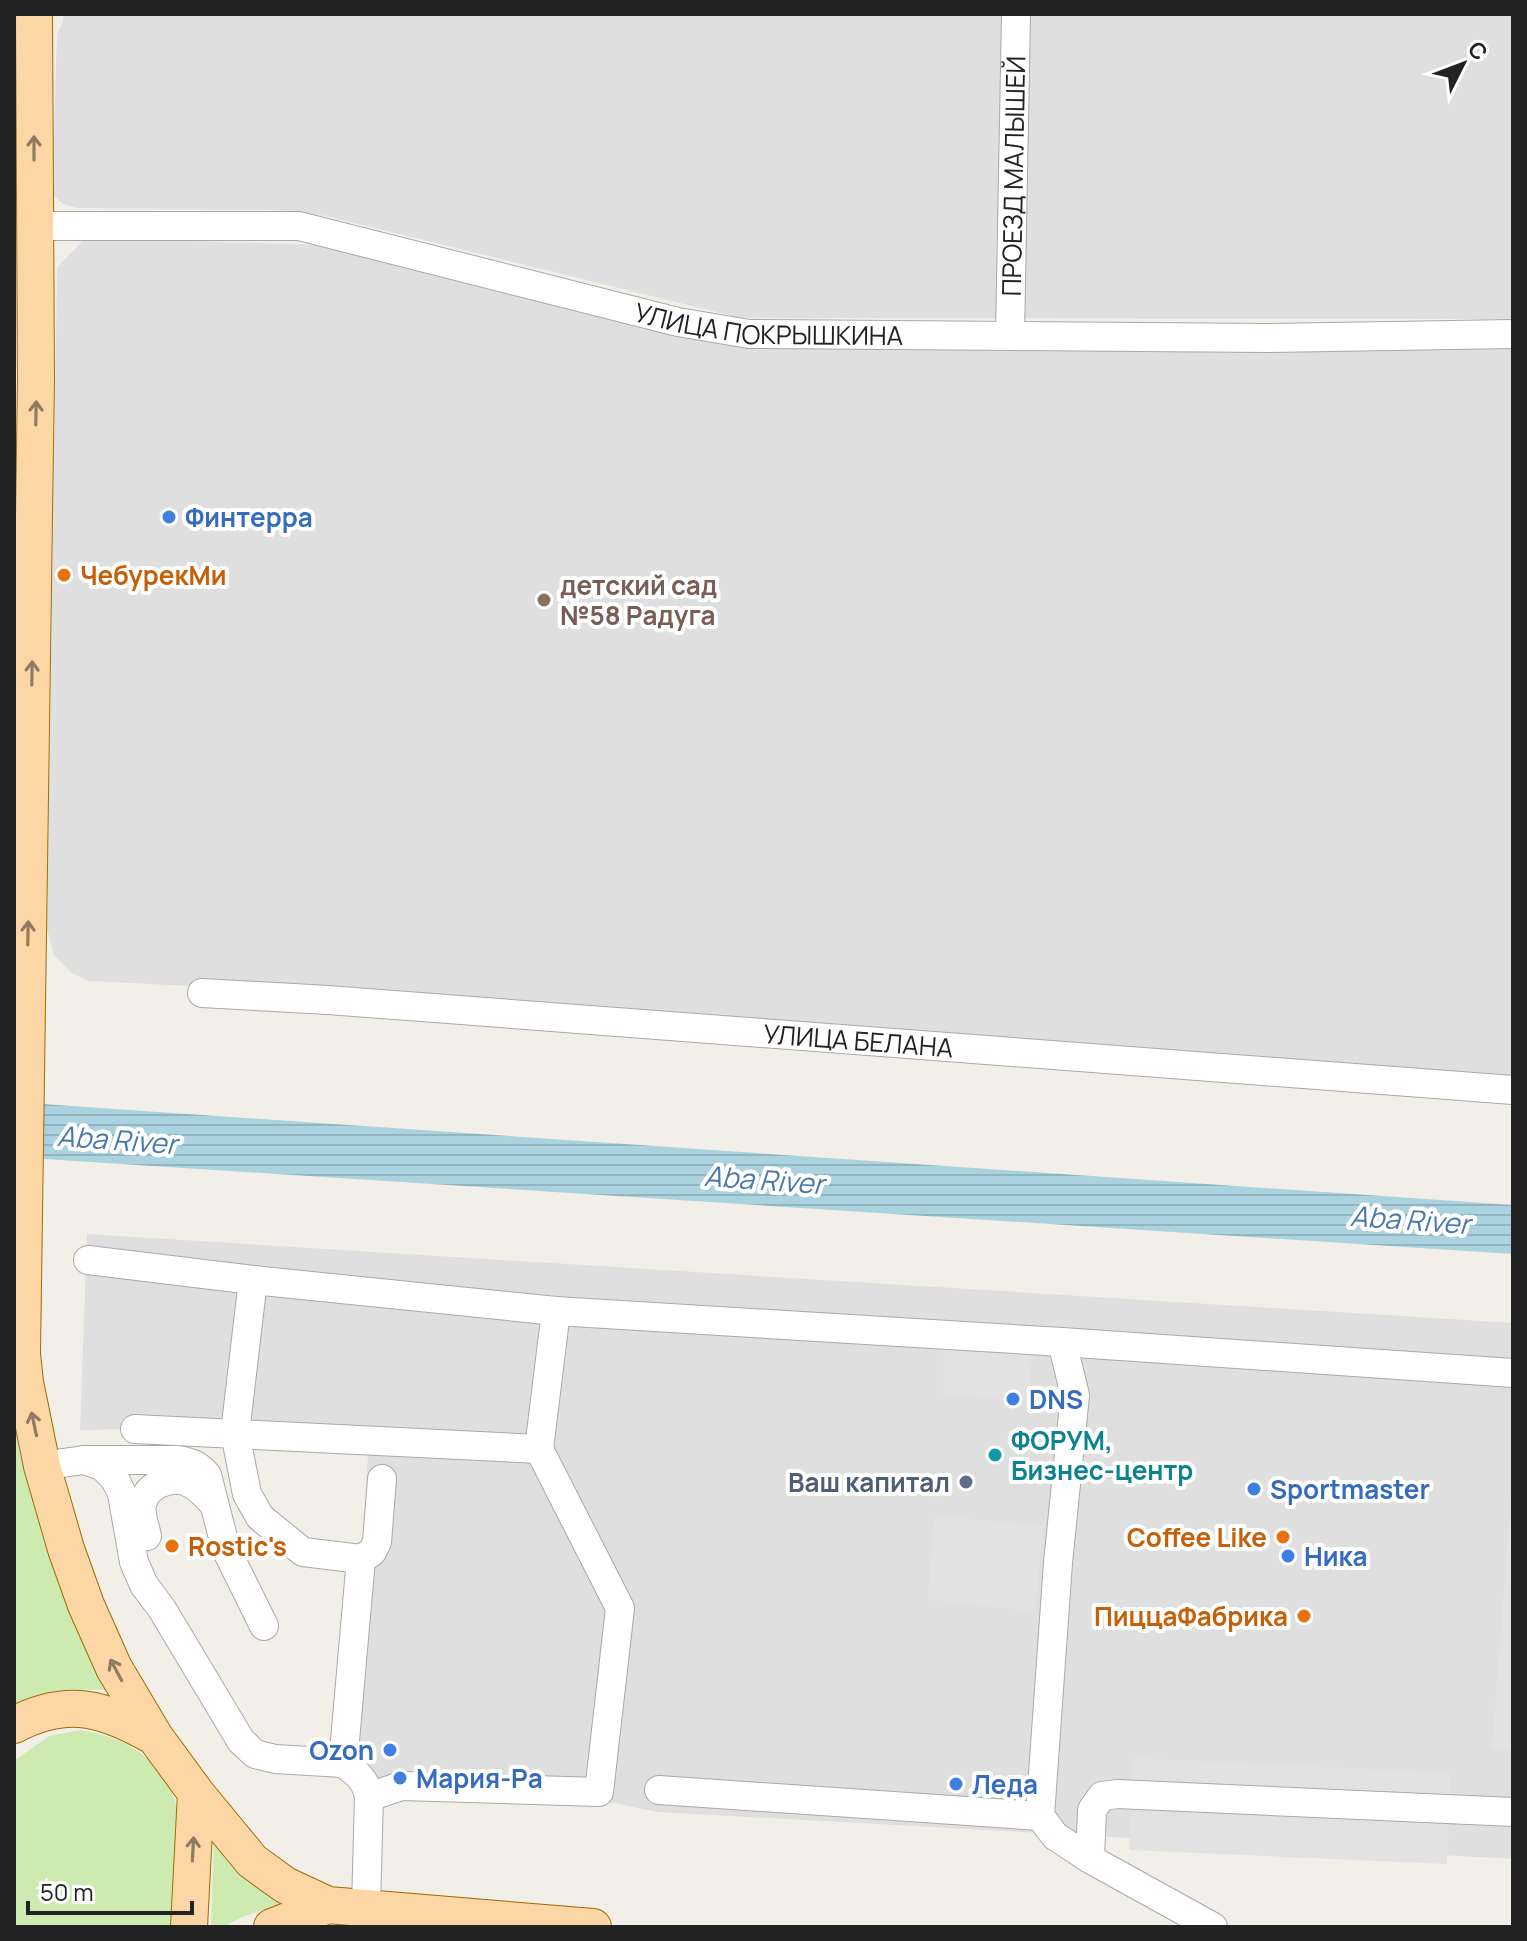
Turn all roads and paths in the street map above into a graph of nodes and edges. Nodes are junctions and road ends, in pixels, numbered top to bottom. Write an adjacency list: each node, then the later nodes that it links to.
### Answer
1 (34, 14): 3 (main road, one-way to 1)
2 (1016, 14): 5 (street, ПРОЕЗД МАЛЫШЕЙ)
3 (35, 226): 5 (street, УЛИЦА ПОКРЫШКИНА); 17 (main road, one-way to 3)
4 (1513, 334): 5 (street, УЛИЦА ПОКРЫШКИНА)
5 (1010, 336)
6 (202, 993): 7 (street, УЛИЦА БЕЛАНА)
7 (1513, 1090)
8 (88, 1260): 9 (street)
9 (253, 1280): 10 (street); 14 (street)
10 (556, 1311): 11 (street); 15 (street)
11 (1062, 1342): 12 (street); 30 (street)
12 (1513, 1373)
13 (135, 1429): 14 (street)
14 (235, 1433): 15 (street); 20 (street)
15 (539, 1449): 28 (street)
16 (84, 1460): 17 (street); 19 (street); 21 (street)
17 (42, 1466): 24 (main road, one-way to 17)
18 (382, 1479): 20 (street)
19 (213, 1503): 21 (street); 22 (street)
20 (361, 1559): 25 (street)
21 (162, 1609): 25 (street)
22 (264, 1626)
23 (14, 1725): 24 (main road)
24 (155, 1737): 27 (main road)
25 (343, 1763): 28 (street)
26 (659, 1790): 30 (street)
27 (196, 1793): 32 (main road); 34 (main road, one-way to 27)
28 (369, 1797): 33 (street)
29 (1513, 1812): 31 (street)
30 (1040, 1816): 31 (street)
31 (1090, 1859): 37 (street)
32 (328, 1905): 33 (main road); 35 (main road)
33 (366, 1907): 36 (main road)
34 (189, 1927)
35 (272, 1927)
36 (593, 1927)
37 (1213, 1927)

